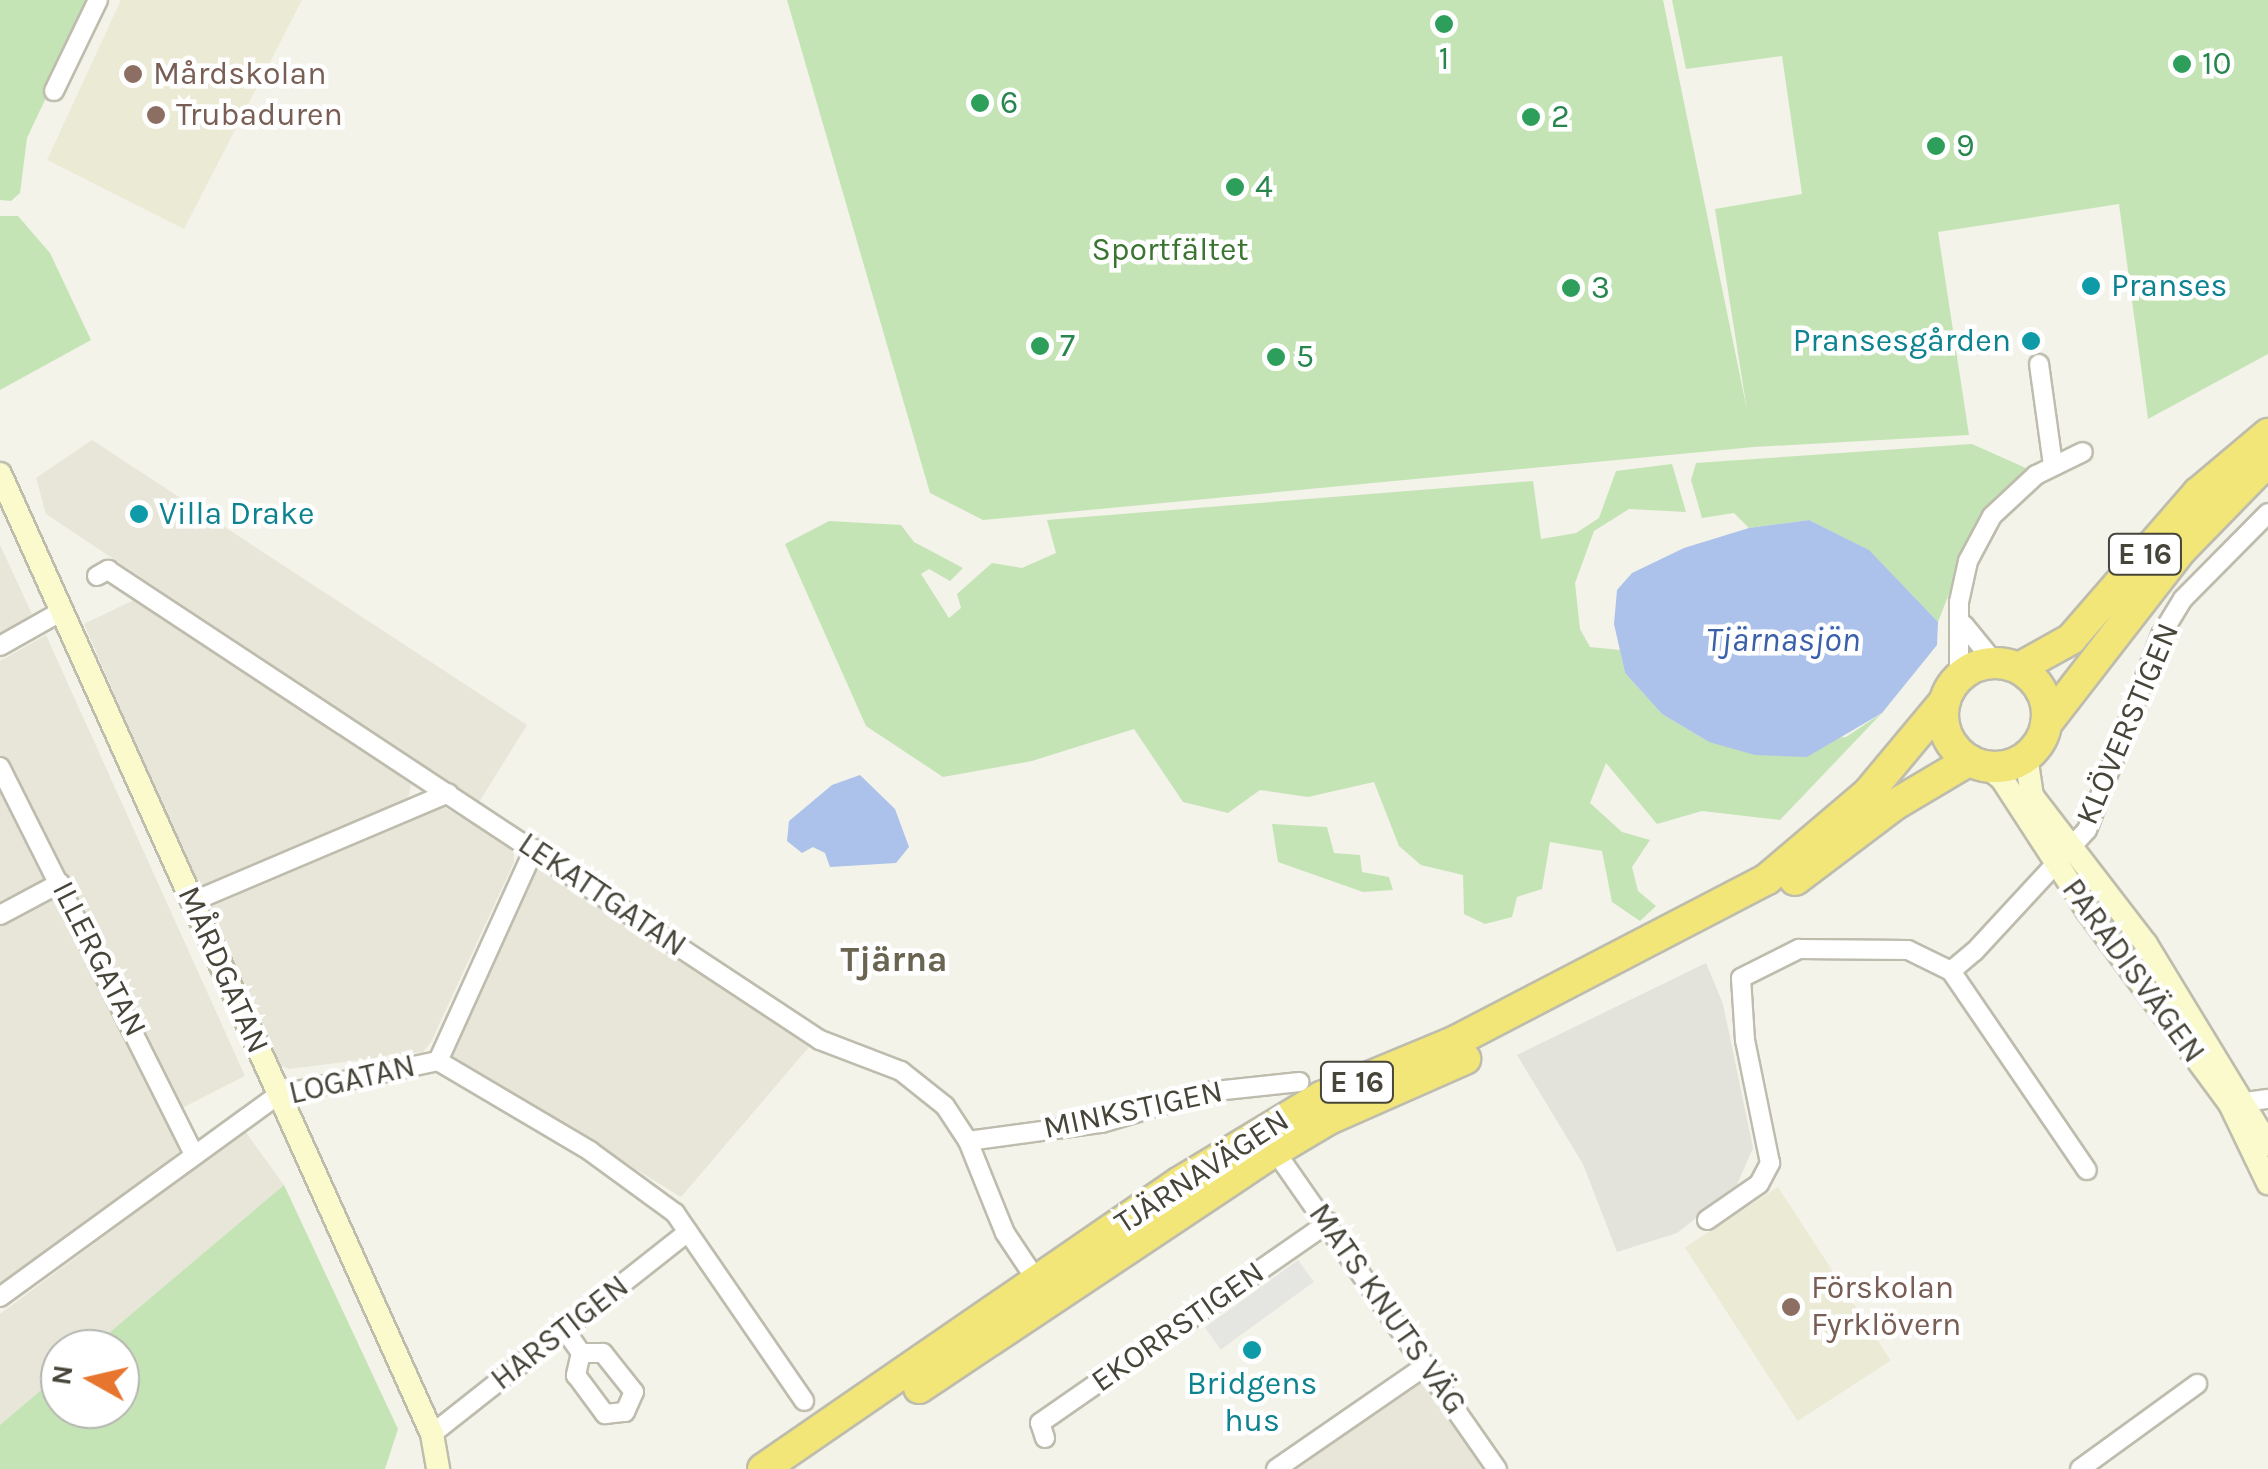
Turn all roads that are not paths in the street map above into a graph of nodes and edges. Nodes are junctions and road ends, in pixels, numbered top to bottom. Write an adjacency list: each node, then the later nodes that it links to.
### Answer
1 (98, 0): 2 (street)
2 (54, 91)
3 (2038, 364): 7 (street)
4 (2268, 434): 14 (highway, E 16)
5 (2084, 452): 7 (street)
6 (2268, 461): 16 (highway, E 16)
7 (2053, 466): 12 (street)
8 (0, 474): 11 (street, MÅRDGATAN)
9 (2268, 513): 22 (street, KLÖVERSTIGEN)
10 (97, 576): 20 (street, LEKATTGATAN)
11 (60, 612): 13 (street); 24 (street, MÅRDGATAN)
12 (1963, 622): 14 (street); 15 (street)
13 (0, 646)
14 (2007, 666): 15 (highway); 16 (highway)
15 (1952, 689): 18 (highway); 40 (highway, TJÄRNAVÄGEN / E 16)
16 (2046, 724): 17 (highway)
17 (2026, 756): 18 (highway); 22 (street, PARADISVÄGEN)
18 (1978, 763): 22 (street, PARADISVÄGEN); 33 (highway, TJÄRNAVÄGEN / E 16)
19 (0, 767): 23 (street, ILLERGATAN)
20 (448, 793): 21 (street, LEKATTGATAN); 24 (street)
21 (534, 850): 27 (street); 31 (street, LEKATTGATAN)
22 (2063, 856): 26 (street, KLÖVERSTIGEN); 30 (street, PARADISVÄGEN)
23 (60, 883): 25 (street); 34 (street, ILLERGATAN)
24 (194, 901): 29 (street, MÅRDGATAN)
25 (0, 915)
26 (1951, 971): 35 (street); 37 (street)
27 (438, 1061): 29 (street, LOGATAN); 39 (street, LOGATAN)
28 (1299, 1082): 31 (street, MINKSTIGEN)
29 (278, 1095): 34 (street, LOGATAN); 47 (street, MÅRDGATAN)
30 (2248, 1101): 32 (street, PARADISVÄGEN); 36 (street, PARADISVÄGEN)
31 (968, 1141): 40 (street, LEKATTGATAN)
32 (2268, 1145)
33 (1275, 1151): 38 (street, MATS KNUTS VÄG); 51 (highway, TJÄRNAVÄGEN / E 16)
34 (193, 1154): 41 (street, LOGATAN)
35 (2087, 1170)
36 (2268, 1183)
37 (1707, 1220)
38 (1329, 1222): 44 (street, MATS KNUTS VÄG); 48 (street, EKORRSTIGEN)
39 (688, 1232): 42 (street, HARSTIGEN); 46 (street, LOGATAN)
40 (1037, 1281): 50 (highway, TJÄRNAVÄGEN / E 16)
41 (0, 1298)
42 (565, 1330): 43 (street); 47 (street, HARSTIGEN)
43 (581, 1354)
44 (1427, 1365): 52 (street); 53 (street, MATS KNUTS VÄG)
45 (2197, 1384): 54 (street)
46 (804, 1401)
47 (432, 1434): 49 (street, MÅRDGATAN)
48 (1045, 1438)
49 (438, 1469)
50 (763, 1469)
51 (798, 1469)
52 (1276, 1469)
53 (1497, 1469)
54 (2080, 1469)

